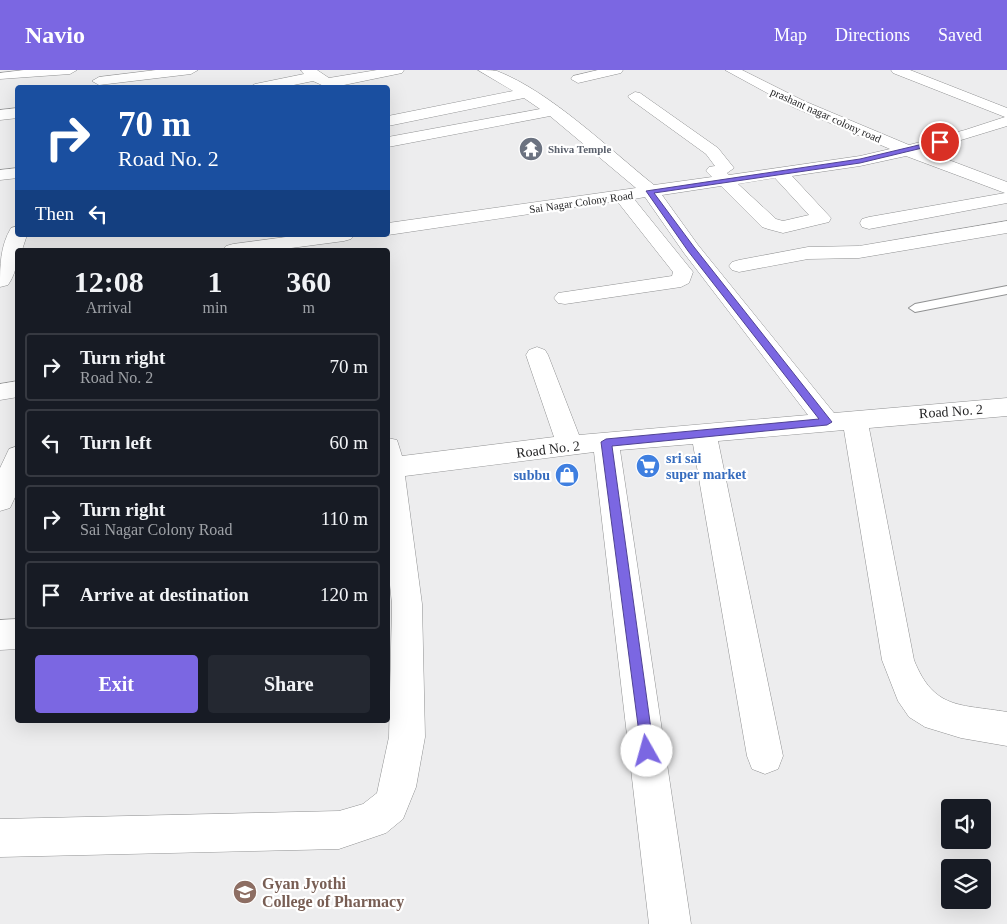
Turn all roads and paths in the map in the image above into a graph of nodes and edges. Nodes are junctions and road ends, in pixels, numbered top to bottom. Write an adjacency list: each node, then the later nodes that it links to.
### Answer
1 (70, 70): 9 (street)
2 (191, 70): 10 (street)
3 (397, 70): 13 (street)
4 (485, 70): 14 (street)
5 (616, 70): 11 (street)
6 (732, 70): 25 (street, prashant nagar colony road)
7 (898, 70): 18 (street)
8 (311, 73): 12 (street); 13 (street)
9 (4, 76)
10 (99, 79)
11 (578, 79)
12 (266, 85)
13 (330, 85)
14 (527, 93): 16 (street); 20 (street)
15 (635, 96): 29 (street)
16 (553, 111): 24 (street); 31 (street)
17 (15, 113): 19 (street)
18 (1007, 113)
19 (0, 115)
20 (390, 121)
21 (1007, 121): 22 (street, Sai Nagar Colony Road)
22 (990, 128): 23 (street); 25 (street, Sai Nagar Colony Road)
23 (1007, 137)
24 (390, 142)
25 (908, 151): 27 (street, Sai Nagar Colony Road); 30 (street, prashant nagar colony road)
26 (15, 173): 28 (street)
27 (779, 173): 29 (street, Sai Nagar Colony Road); 29 (street)
28 (0, 174)
29 (725, 180): 31 (street, Sai Nagar Colony Road)
30 (1007, 188)
31 (650, 191): 32 (street, Sai Nagar Colony Road); 39 (street)
32 (623, 196): 36 (street, Sai Nagar Colony Road); 40 (street)
33 (1007, 198): 34 (street)
34 (869, 223)
35 (1007, 227): 42 (street)
36 (390, 229)
37 (16, 237): 44 (street)
38 (312, 237): 41 (street)
39 (684, 239): 40 (street); 52 (street)
40 (660, 243): 46 (street)
41 (245, 248)
42 (739, 266)
43 (15, 280): 44 (street)
44 (0, 282)
45 (1007, 290): 47 (lane)
46 (565, 298)
47 (915, 308)
48 (537, 355): 55 (street)
49 (15, 390): 50 (street)
50 (0, 392)
51 (1007, 407): 52 (street, Road No. 2)
52 (841, 420): 53 (street, Road No. 2); 62 (street)
53 (704, 433): 54 (street, Road No. 2); 63 (street)
54 (606, 442): 55 (street, Road No. 2); 65 (street)
55 (570, 445): 56 (street, Road No. 2)
56 (390, 461)
57 (15, 465): 59 (street)
58 (390, 469): 64 (street)
59 (5, 495)
60 (15, 634): 61 (street)
61 (0, 635)
62 (1007, 729)
63 (765, 756)
64 (0, 838)
65 (670, 924)

